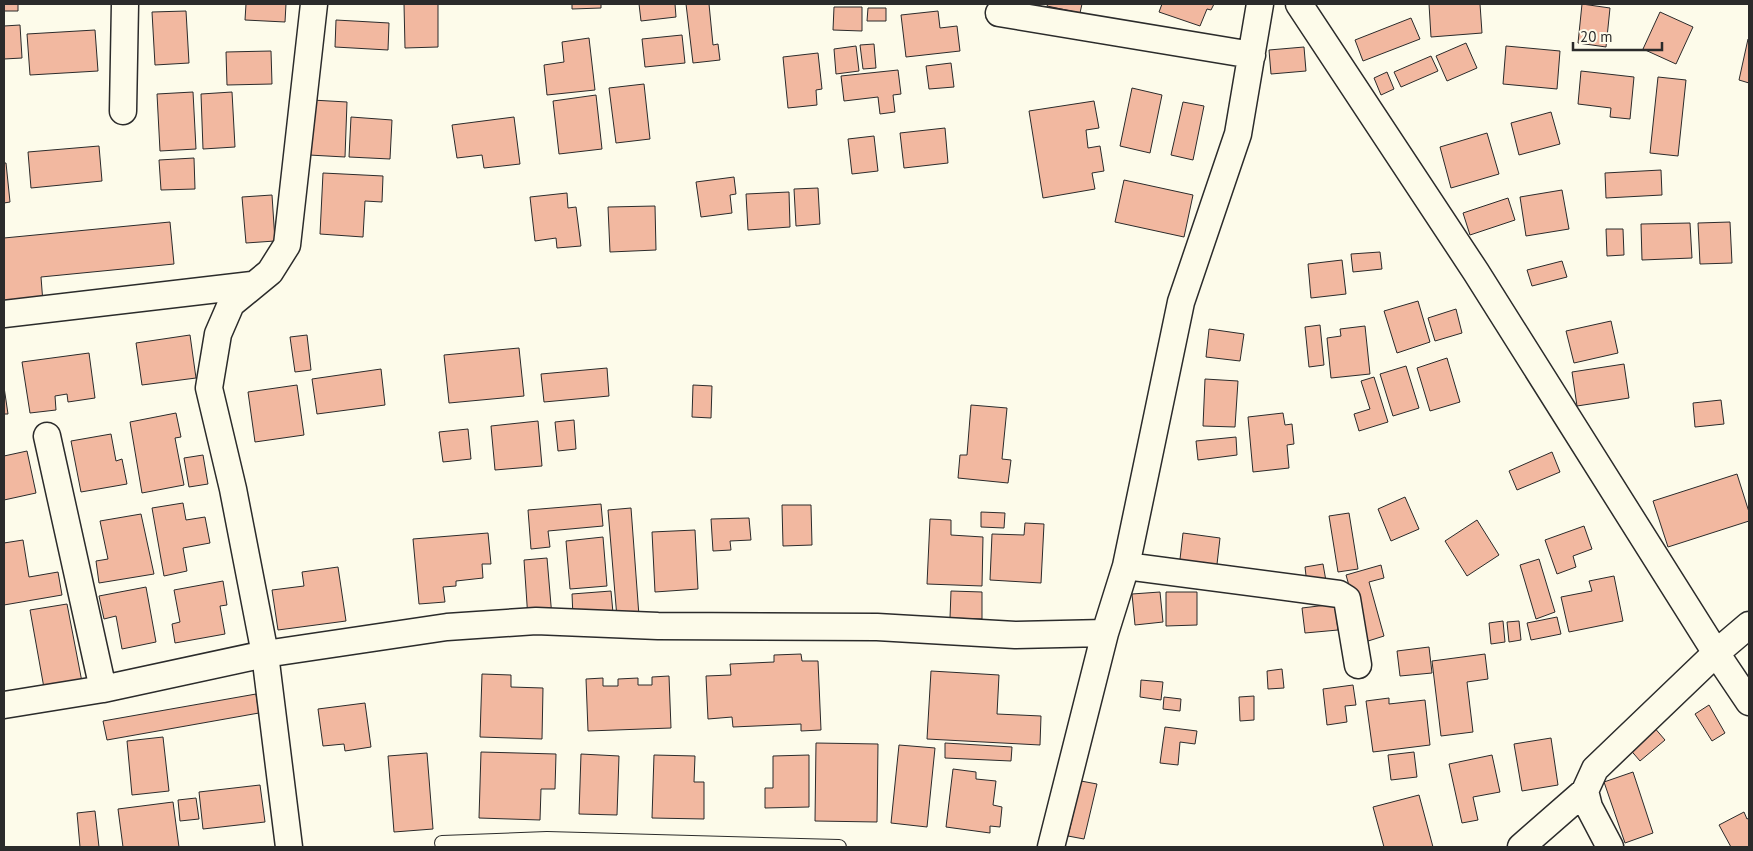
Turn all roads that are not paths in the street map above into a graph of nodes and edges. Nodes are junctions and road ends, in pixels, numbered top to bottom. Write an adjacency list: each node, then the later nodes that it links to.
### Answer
1 (125, 4): 7 (street)
2 (314, 4): 8 (street)
3 (1260, 4): 6 (street)
4 (1299, 4): 14 (street)
5 (999, 13): 6 (street)
6 (1252, 54): 11 (street)
7 (123, 110)
8 (252, 285): 9 (street); 15 (street)
9 (4, 314)
10 (47, 436): 17 (street)
11 (1126, 566): 13 (street); 16 (street)
12 (1749, 625): 14 (street)
13 (1105, 634): 15 (street); 24 (street)
14 (1716, 653): 18 (street); 20 (street)
15 (264, 654): 17 (street); 22 (street)
16 (1358, 665)
17 (103, 689): 19 (street)
18 (1749, 702)
19 (4, 706)
20 (1585, 791): 25 (street); 26 (street)
21 (442, 843): 23 (lane)
22 (289, 847)
23 (839, 847)
24 (1051, 847)
25 (1521, 847)
26 (1610, 847)

